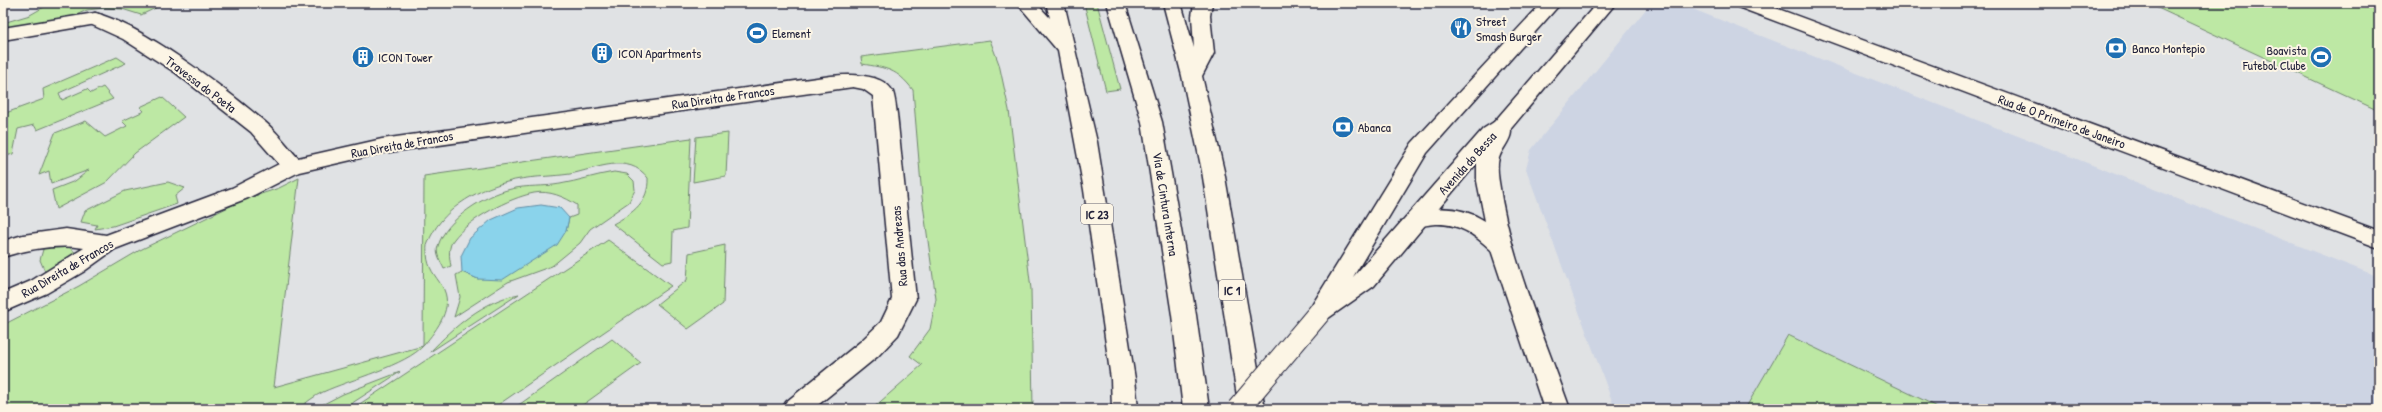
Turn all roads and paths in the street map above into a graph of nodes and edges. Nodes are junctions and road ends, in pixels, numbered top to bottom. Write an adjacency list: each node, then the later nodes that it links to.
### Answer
1 (1026, 3): 10 (main road)
2 (1055, 3): 10 (main road, IC 23)
3 (1116, 3): 24 (main road, Via de Cintura Interna)
4 (1172, 3): 11 (main road, IC 1)
5 (1203, 3): 11 (main road)
6 (1552, 3): 21 (main road, Avenida do Bessa)
7 (1607, 3): 13 (main road, Avenida do Bessa)
8 (1745, 3): 16 (main road, Rua de O Primeiro de Janeiro)
9 (3, 34): 14 (main road, Travessa do Poeta)
10 (1068, 51): 23 (main road, IC 23)
11 (1192, 76): 26 (main road, IC 1)
12 (831, 82): 14 (main road, Rua Direita de Francos); 22 (main road, Rua das Andrezas)
13 (1501, 127): 15 (main road, Avenida do Bessa); 18 (main road)
14 (293, 166): 17 (main road, Rua Direita de Francos)
15 (1418, 219): 18 (main road); 21 (main road, Avenida do Bessa)
16 (2379, 240)
17 (107, 243): 19 (main road); 20 (main road, Rua Direita de Francos)
18 (1501, 246): 27 (main road)
19 (3, 249)
20 (3, 303)
21 (1319, 313): 25 (main road, Avenida do Bessa, bridge)
22 (795, 409)
23 (1125, 409)
24 (1196, 409)
25 (1238, 409)
26 (1252, 409)
27 (1557, 409)

